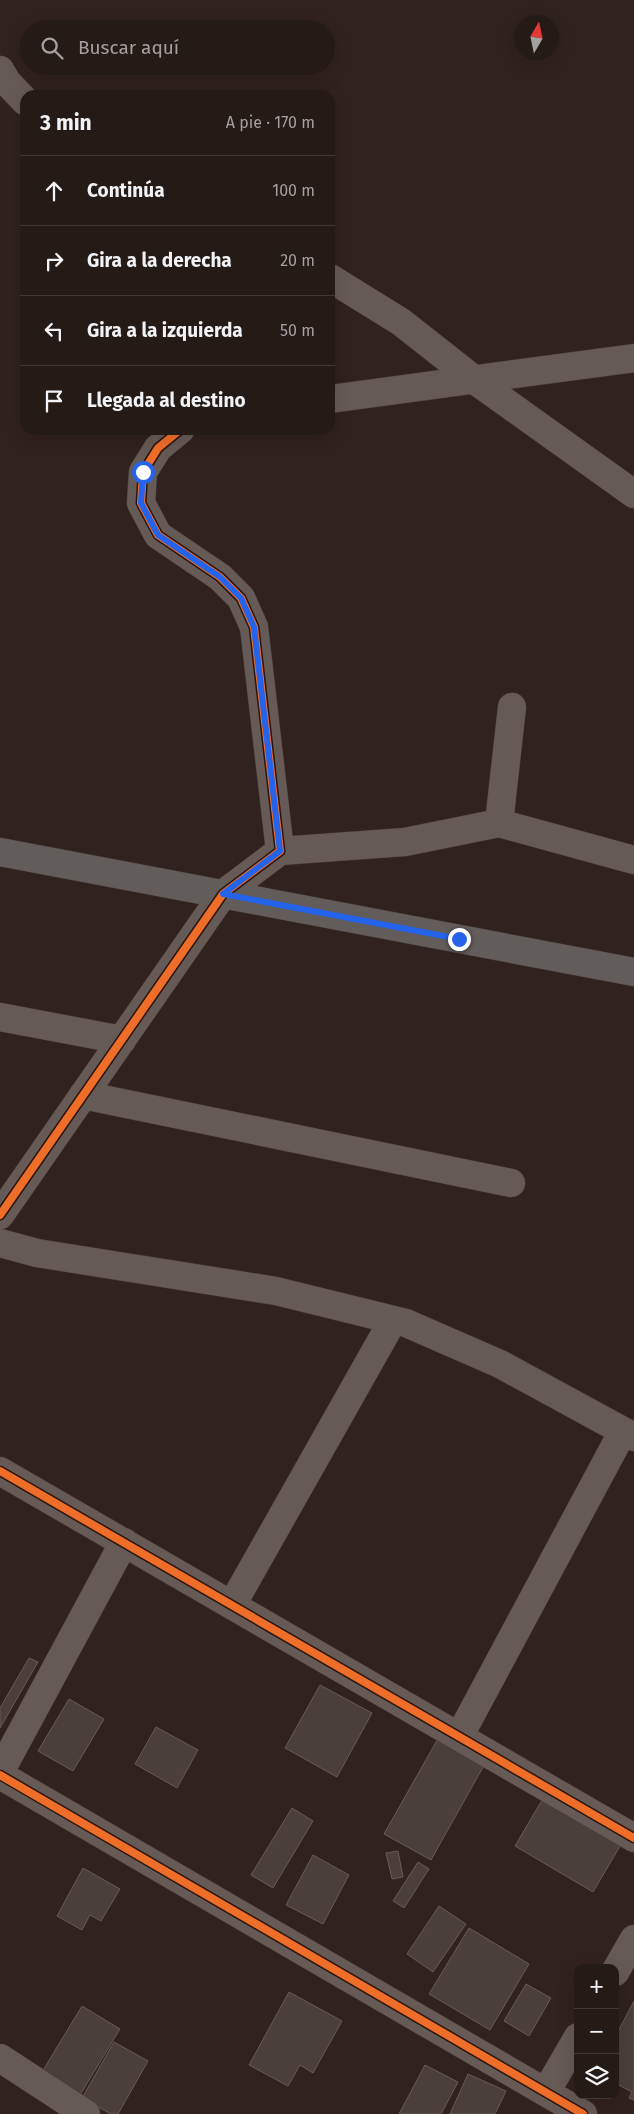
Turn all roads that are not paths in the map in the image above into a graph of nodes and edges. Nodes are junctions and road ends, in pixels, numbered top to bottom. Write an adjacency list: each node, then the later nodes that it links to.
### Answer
1 (0, 70): 2 (street)
2 (20, 96)
3 (335, 281): 5 (street)
4 (634, 358): 5 (street)
5 (476, 381): 6 (street); 8 (street)
6 (335, 398)
7 (174, 435): 11 (street)
8 (634, 494)
9 (512, 707): 10 (street)
10 (499, 823): 11 (street); 13 (street)
11 (280, 851): 14 (street)
12 (0, 852): 14 (street)
13 (634, 860)
14 (223, 894): 15 (street); 17 (street)
15 (634, 972)
16 (0, 1016): 17 (street)
17 (122, 1040): 18 (street)
18 (83, 1095): 19 (street); 20 (street)
19 (510, 1184)
20 (0, 1215)
21 (0, 1243): 22 (street)
22 (393, 1320): 23 (street); 26 (street)
23 (629, 1434): 27 (street)
24 (0, 1471): 25 (street)
25 (124, 1542): 26 (street); 28 (street)
26 (232, 1605): 27 (street)
27 (459, 1737): 29 (street)
28 (0, 1774): 34 (street)
29 (634, 1838)
30 (634, 1939): 31 (street)
31 (619, 1965)
32 (574, 2044): 34 (street)
33 (0, 2058): 35 (street)
34 (546, 2092): 36 (street)
35 (86, 2114)
36 (583, 2114)

